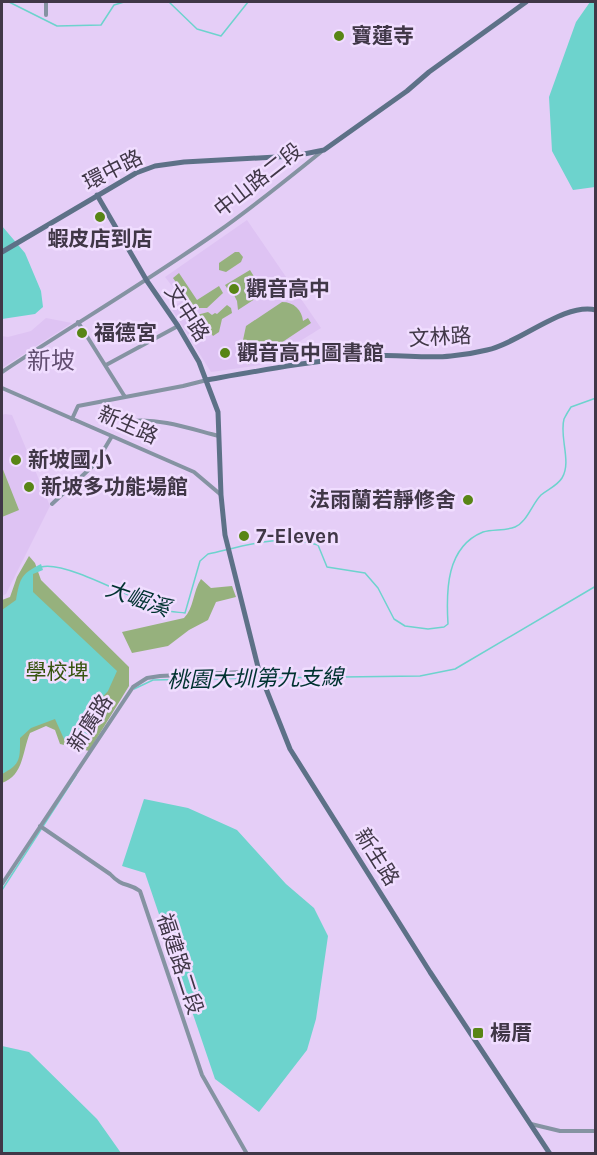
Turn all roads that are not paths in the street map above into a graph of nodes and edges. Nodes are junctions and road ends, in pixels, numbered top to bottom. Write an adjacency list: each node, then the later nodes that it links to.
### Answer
1 (46, 2): 3 (street)
2 (526, 2): 4 (street, 中山路二段)
3 (46, 15)
4 (324, 150): 5 (street, 環中路); 7 (street, 中山路二段)
5 (97, 195): 6 (street, 環中路); 7 (street, 文中路)
6 (2, 252)
7 (147, 280): 9 (street, 中山路二段); 10 (street, 文中路)
8 (596, 310): 13 (street, 文林路)
9 (78, 322): 11 (street); 12 (street, 中山路二段)
10 (178, 326): 11 (street); 13 (street, 文中路)
11 (106, 365): 15 (street)
12 (2, 372)
13 (207, 380): 15 (street); 19 (street, 文中路)
14 (2, 388): 16 (street, 新生路)
15 (125, 397): 16 (street)
16 (72, 419): 18 (street, 新生路)
17 (132, 421): 19 (street)
18 (112, 436): 20 (street, 新生路); 21 (street)
19 (219, 436): 20 (street, 文中路)
20 (221, 495): 22 (street, 新生路)
21 (52, 504)
22 (259, 671): 23 (street, 新廣路); 25 (street, 新生路)
23 (40, 826): 24 (street, 新廣路); 27 (street, 福建路二段)
24 (2, 884)
25 (531, 1124): 26 (street); 28 (street, 新生路)
26 (596, 1131)
27 (247, 1154)
28 (550, 1154)

